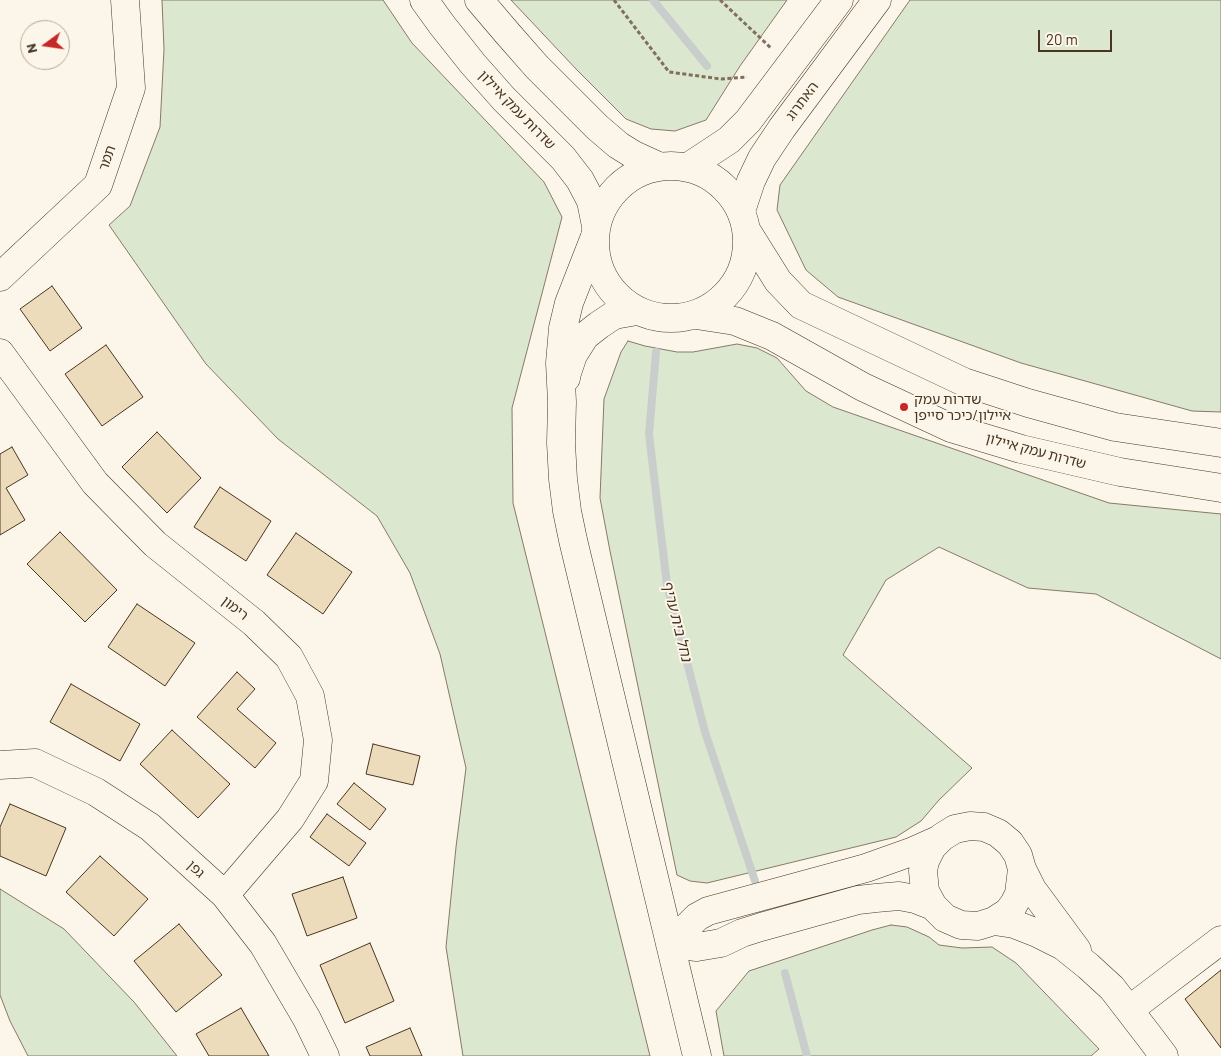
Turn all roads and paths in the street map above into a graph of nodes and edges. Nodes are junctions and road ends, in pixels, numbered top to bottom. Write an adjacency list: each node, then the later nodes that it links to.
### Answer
1 (125, 0): 14 (street, תמר)
2 (424, 0): 13 (street, שדרות עמק איילון)
3 (479, 0): 10 (street)
4 (614, 0): 9 (path)
5 (720, 0): 8 (path)
6 (838, 0): 11 (street)
7 (878, 0): 12 (street, האתרוג)
8 (777, 53)
9 (751, 77)
10 (658, 166): 11 (street); 13 (street)
11 (688, 167): 12 (street)
12 (744, 222): 16 (street); 19 (street)
13 (595, 232): 15 (street); 18 (street)
14 (0, 277)
15 (638, 311): 16 (street); 18 (street)
16 (696, 315): 20 (street, שדרות עמק איילון)
17 (0, 353): 24 (street, רימון)
18 (562, 402): 28 (street)
19 (1221, 442)
20 (1221, 488)
21 (0, 764): 24 (street, גפן)
22 (938, 840): 23 (street); 25 (street); 28 (street)
23 (1022, 869): 26 (street); 29 (street)
24 (225, 895): 31 (street, גפן)
25 (933, 906): 26 (street); 28 (street)
26 (994, 921): 29 (street)
27 (1221, 940): 30 (street)
28 (670, 944): 32 (street)
29 (1088, 966): 30 (street)
30 (1129, 1010): 33 (street)
31 (324, 1056)
32 (697, 1056)
33 (1164, 1056)

